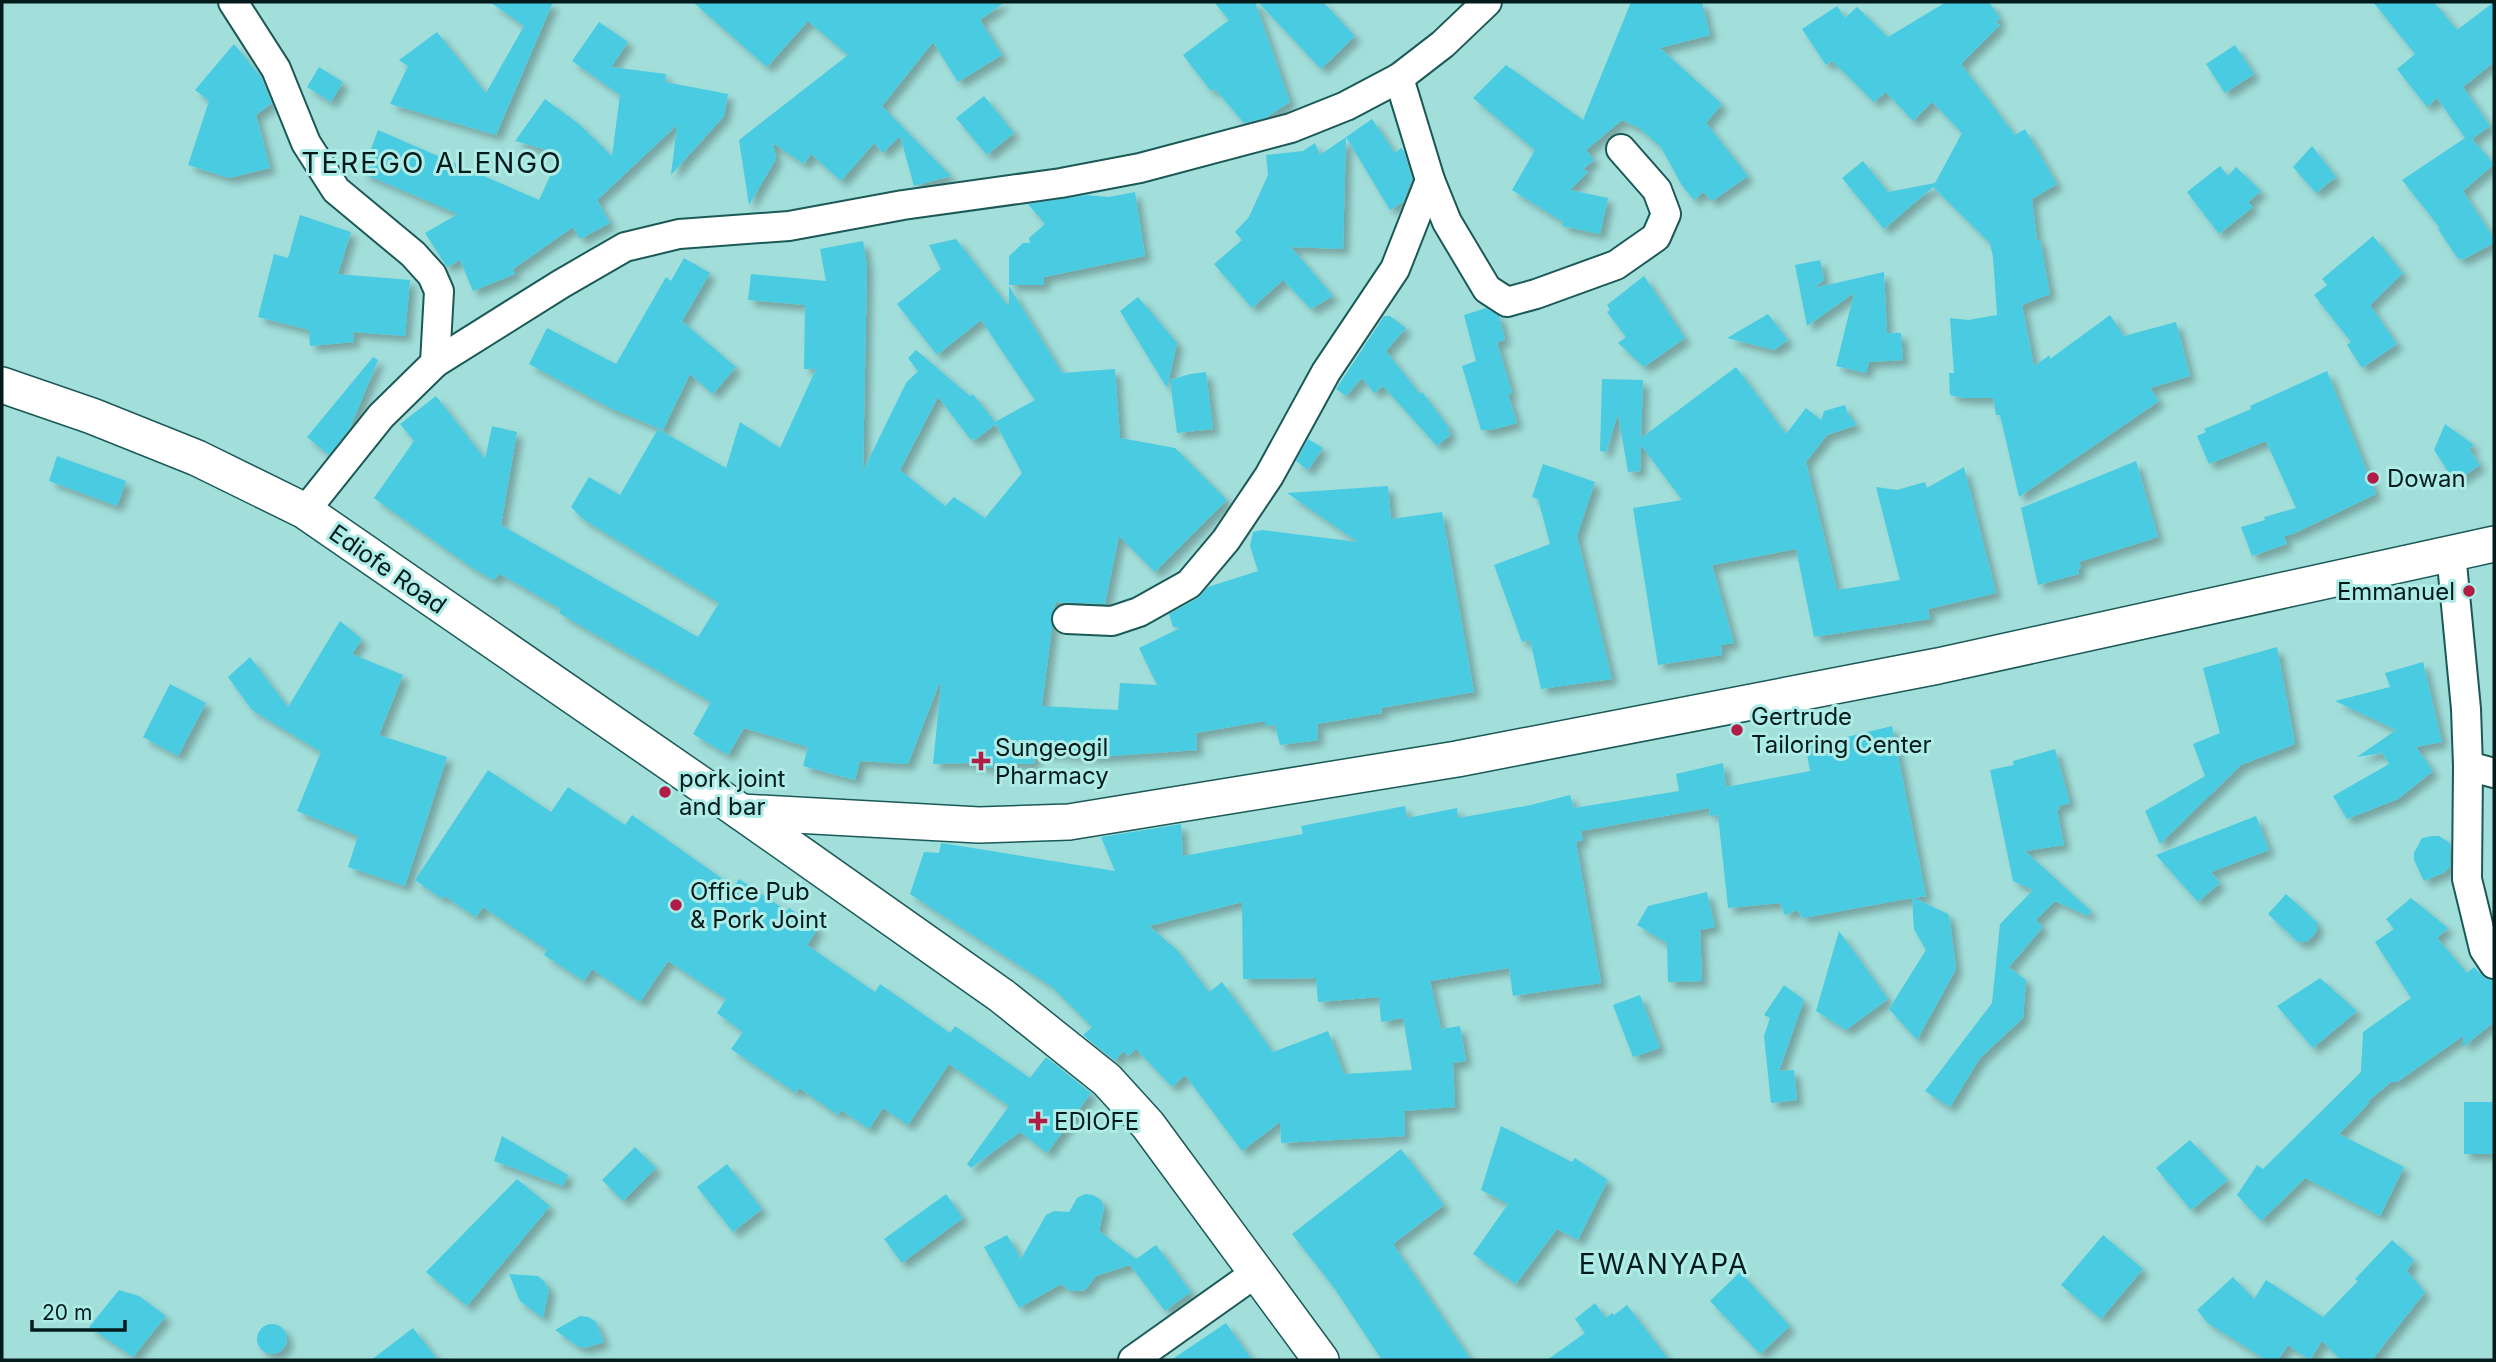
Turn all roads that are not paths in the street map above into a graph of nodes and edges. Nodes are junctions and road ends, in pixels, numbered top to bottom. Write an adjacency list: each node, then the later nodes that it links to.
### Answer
1 (233, 2): 6 (street)
2 (1487, 2): 3 (street)
3 (1399, 78): 5 (street); 6 (street)
4 (1622, 149): 5 (street)
5 (1430, 180): 11 (street)
6 (435, 363): 8 (street)
7 (2, 385): 8 (street, Ediofe Road)
8 (305, 511): 13 (street, Ediofe Road)
9 (2494, 542): 10 (street)
10 (2451, 553): 12 (street); 13 (street)
11 (1067, 619)
12 (2481, 770): 14 (street)
13 (741, 813): 15 (street, Ediofe Road)
14 (2494, 964)
15 (1257, 1272): 16 (street); 17 (street, Ediofe Road)
16 (1133, 1360)
17 (1321, 1360)

